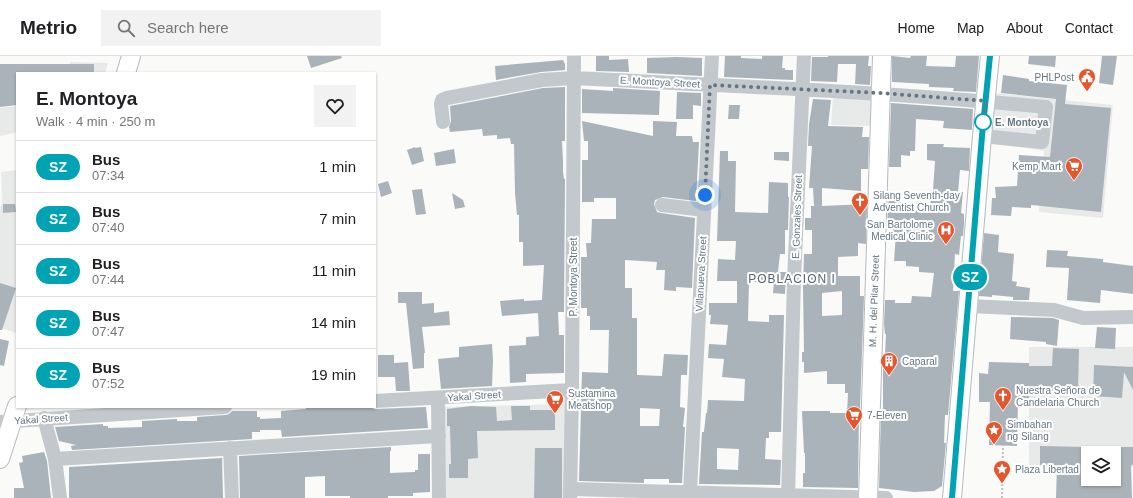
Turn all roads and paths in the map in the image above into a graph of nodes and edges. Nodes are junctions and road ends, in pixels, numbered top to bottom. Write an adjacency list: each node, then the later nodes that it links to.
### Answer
1 (131, 56): 7 (main road)
2 (574, 56): 8 (street, P. Montoya Street)
3 (712, 56): 9 (street, Villanueva Street)
4 (804, 56): 10 (street, E. Gonzales Street)
5 (882, 56): 11 (main road, M. H. del Pilar Street)
6 (990, 56): 12 (main road)
7 (126, 72)
8 (574, 78): 9 (street, E. Montoya Street); 13 (street, E. Montoya Street); 19 (street, P. Montoya Street)
9 (710, 85): 10 (street, E. Montoya Street); 16 (street, Villanueva Street)
10 (803, 89): 11 (street, E. Montoya Street); 33 (street, E. Gonzales Street)
11 (880, 93): 12 (street, E. Montoya Street); 37 (main road, M. H. del Pilar Street)
12 (986, 101): 14 (main road); 14 (street, E. Montoya Street)
13 (443, 122)
14 (982, 136): 17 (main road)
15 (662, 205): 16 (street)
16 (704, 210): 31 (street, Villanueva Street)
17 (968, 306): 18 (street); 39 (main road)
18 (1133, 317)
19 (572, 390): 20 (street, Yakal Street); 32 (street, P. Montoya Street)
20 (438, 398): 21 (street, Yakal Street); 26 (street)
21 (376, 401)
22 (188, 408): 23 (street, Yakal Street)
23 (151, 409): 25 (street, Yakal Street)
24 (10, 416): 25 (street, Yakal Street); 29 (main road)
25 (44, 418): 30 (street)
26 (439, 436): 28 (street); 36 (street)
27 (1003, 445): 40 (path)
28 (230, 448): 30 (street); 35 (street)
29 (0, 459)
30 (55, 459): 34 (street)
31 (690, 492): 32 (street); 33 (street)
32 (570, 494)
33 (788, 496): 37 (street)
34 (60, 498)
35 (232, 498)
36 (439, 498)
37 (868, 498): 38 (street)
38 (886, 498)
39 (952, 498)
40 (1002, 498)

